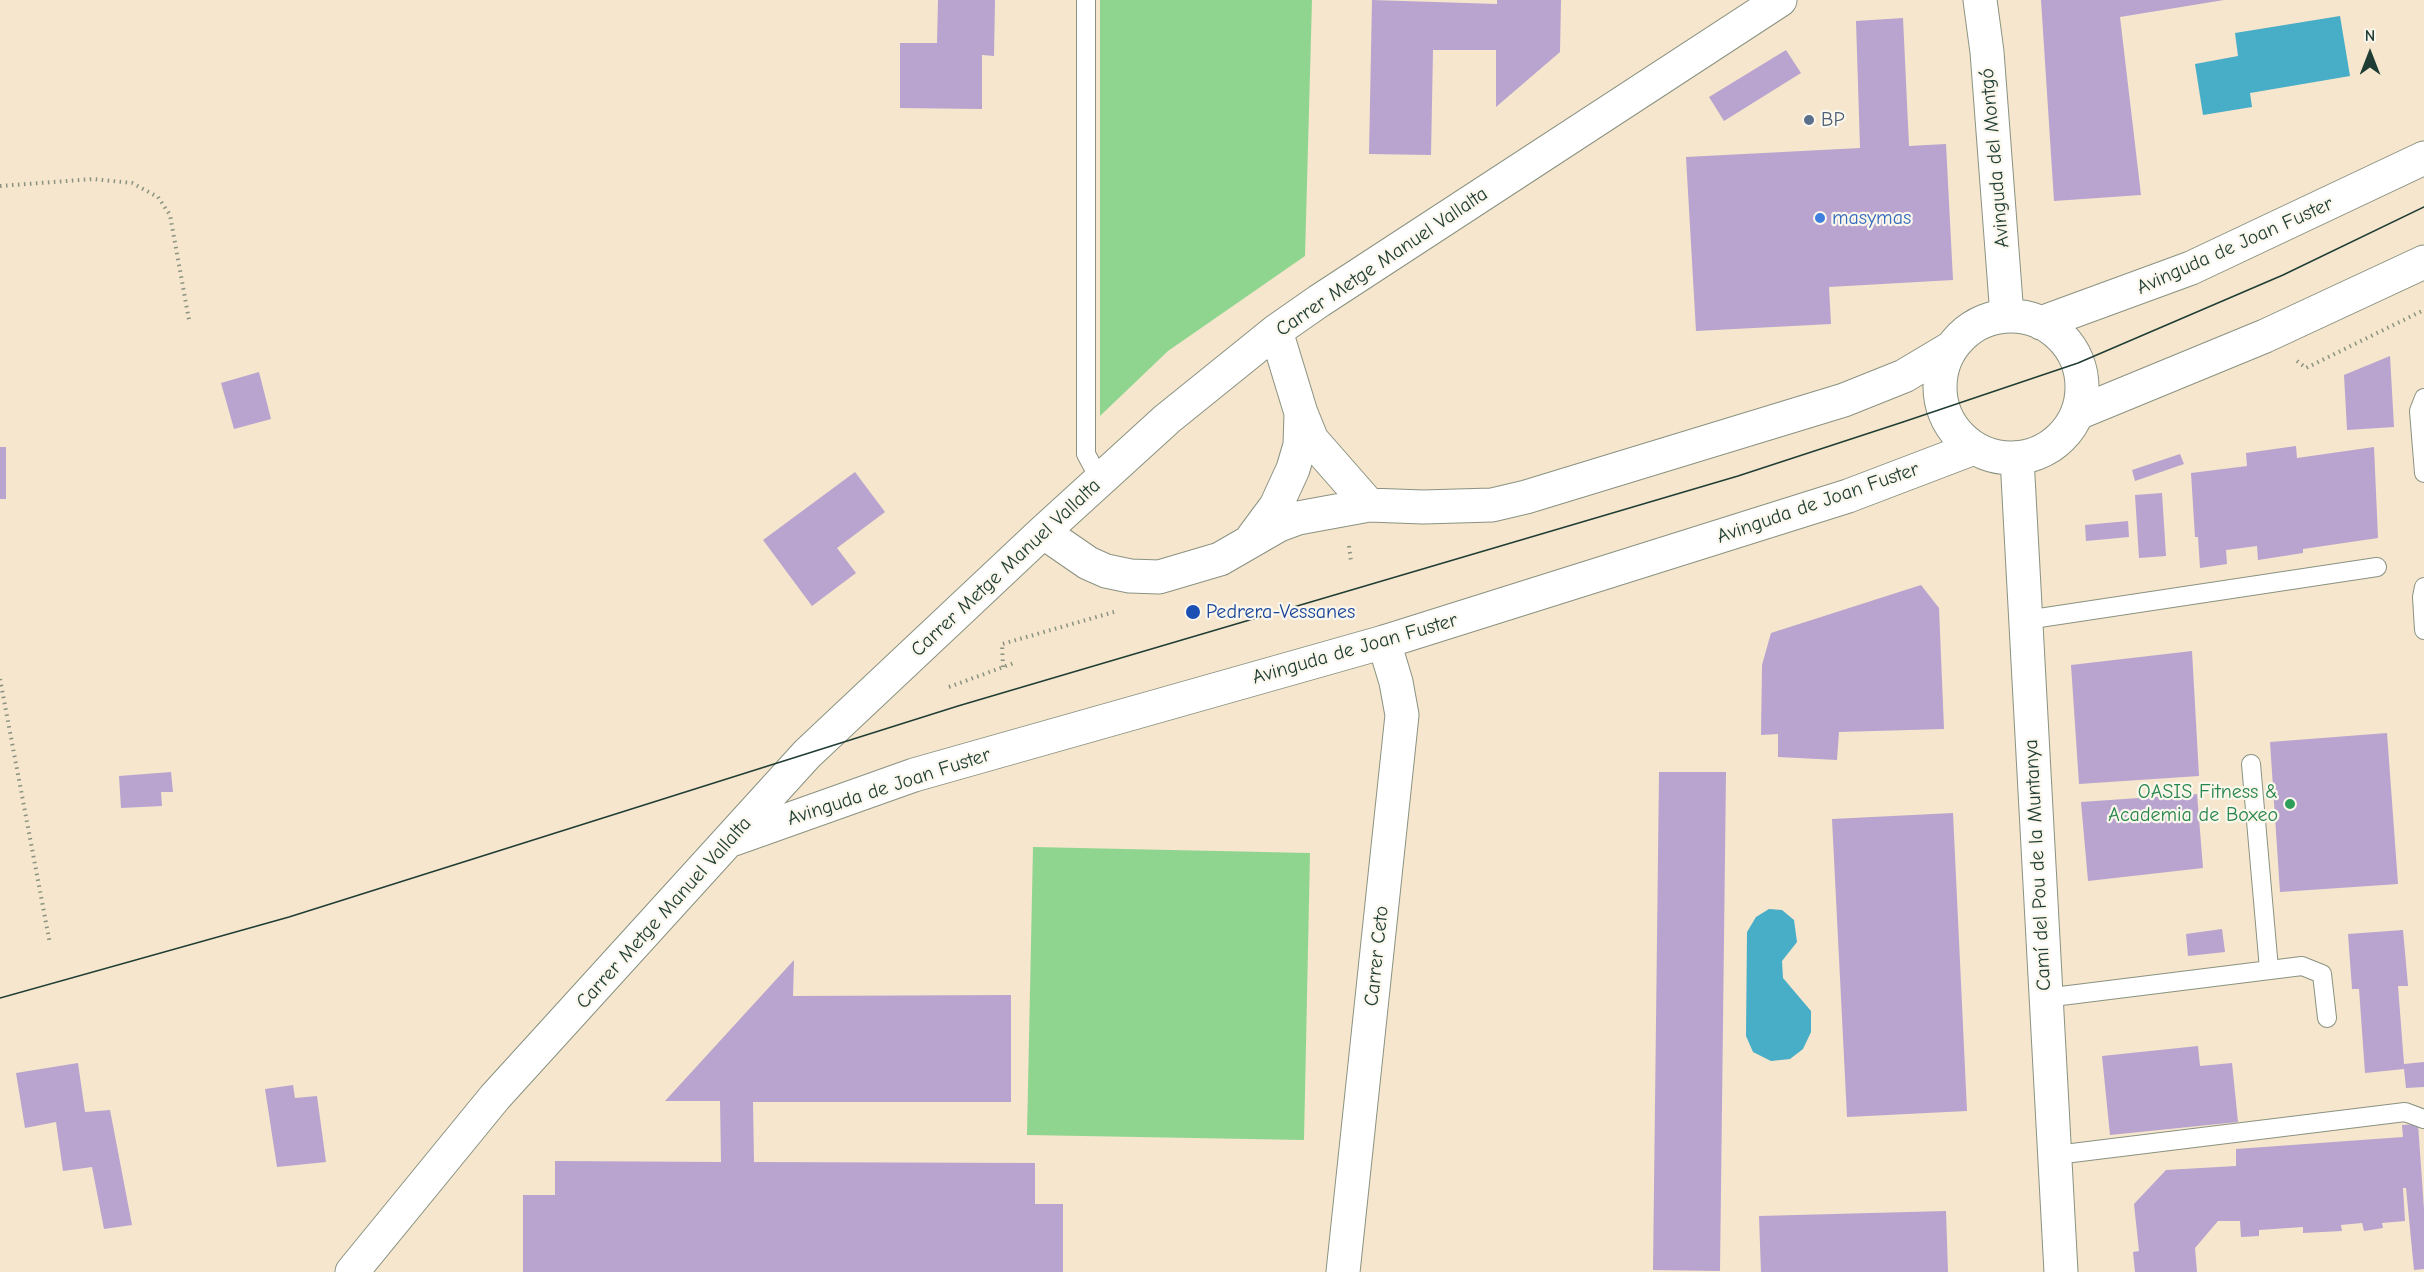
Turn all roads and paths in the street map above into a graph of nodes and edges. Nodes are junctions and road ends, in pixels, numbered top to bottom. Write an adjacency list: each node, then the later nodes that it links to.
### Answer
1 (1086, 0): 18 (lane)
2 (1780, 0): 10 (main road, Carrer Metge Manuel Vallalta)
3 (1980, 0): 7 (main road, Avinguda del Montgó)
4 (2424, 158): 9 (main road, Avinguda de Joan Fuster)
5 (0, 186): 8 (path)
6 (2424, 262): 14 (main road)
7 (2007, 316): 9 (main road); 11 (main road)
8 (189, 320)
9 (2041, 323): 14 (main road)
10 (1276, 332): 13 (main road); 18 (main road, Carrer Metge Manuel Vallalta)
11 (1951, 348): 15 (main road); 19 (main road)
12 (2424, 398): 17 (lane)
13 (1300, 413): 19 (main road); 21 (main road)
14 (2078, 413): 16 (main road)
15 (1974, 448): 16 (main road); 27 (main road, Avinguda de Joan Fuster)
16 (2017, 458): 25 (main road, Camí del Pou de la Muntanya)
17 (2424, 473)
18 (1100, 480): 20 (main road, Carrer Metge Manuel Vallalta)
19 (1369, 505): 21 (main road)
20 (1042, 532): 21 (main road); 33 (main road, Carrer Metge Manuel Vallalta)
21 (1248, 543)
22 (2377, 567): 25 (lane)
23 (2424, 587): 26 (lane)
24 (1120, 610): 29 (path)
25 (2026, 620): 36 (main road, Camí del Pou de la Muntanya)
26 (2424, 630)
27 (1384, 642): 33 (main road, Avinguda de Joan Fuster); 41 (main road, Carrer Ceto)
28 (1014, 663): 29 (path)
29 (1003, 667): 31 (path)
30 (0, 679): 34 (path)
31 (949, 687)
32 (2251, 764): 35 (lane)
33 (732, 839): 40 (main road, Carrer Metge Manuel Vallalta)
34 (50, 944)
35 (2269, 969): 36 (lane); 37 (lane)
36 (2045, 998): 39 (main road, Camí del Pou de la Muntanya)
37 (2326, 1018)
38 (2424, 1119): 39 (lane)
39 (2056, 1155): 42 (main road, Camí del Pou de la Muntanya)
40 (352, 1272)
41 (1343, 1272)
42 (2061, 1272)

